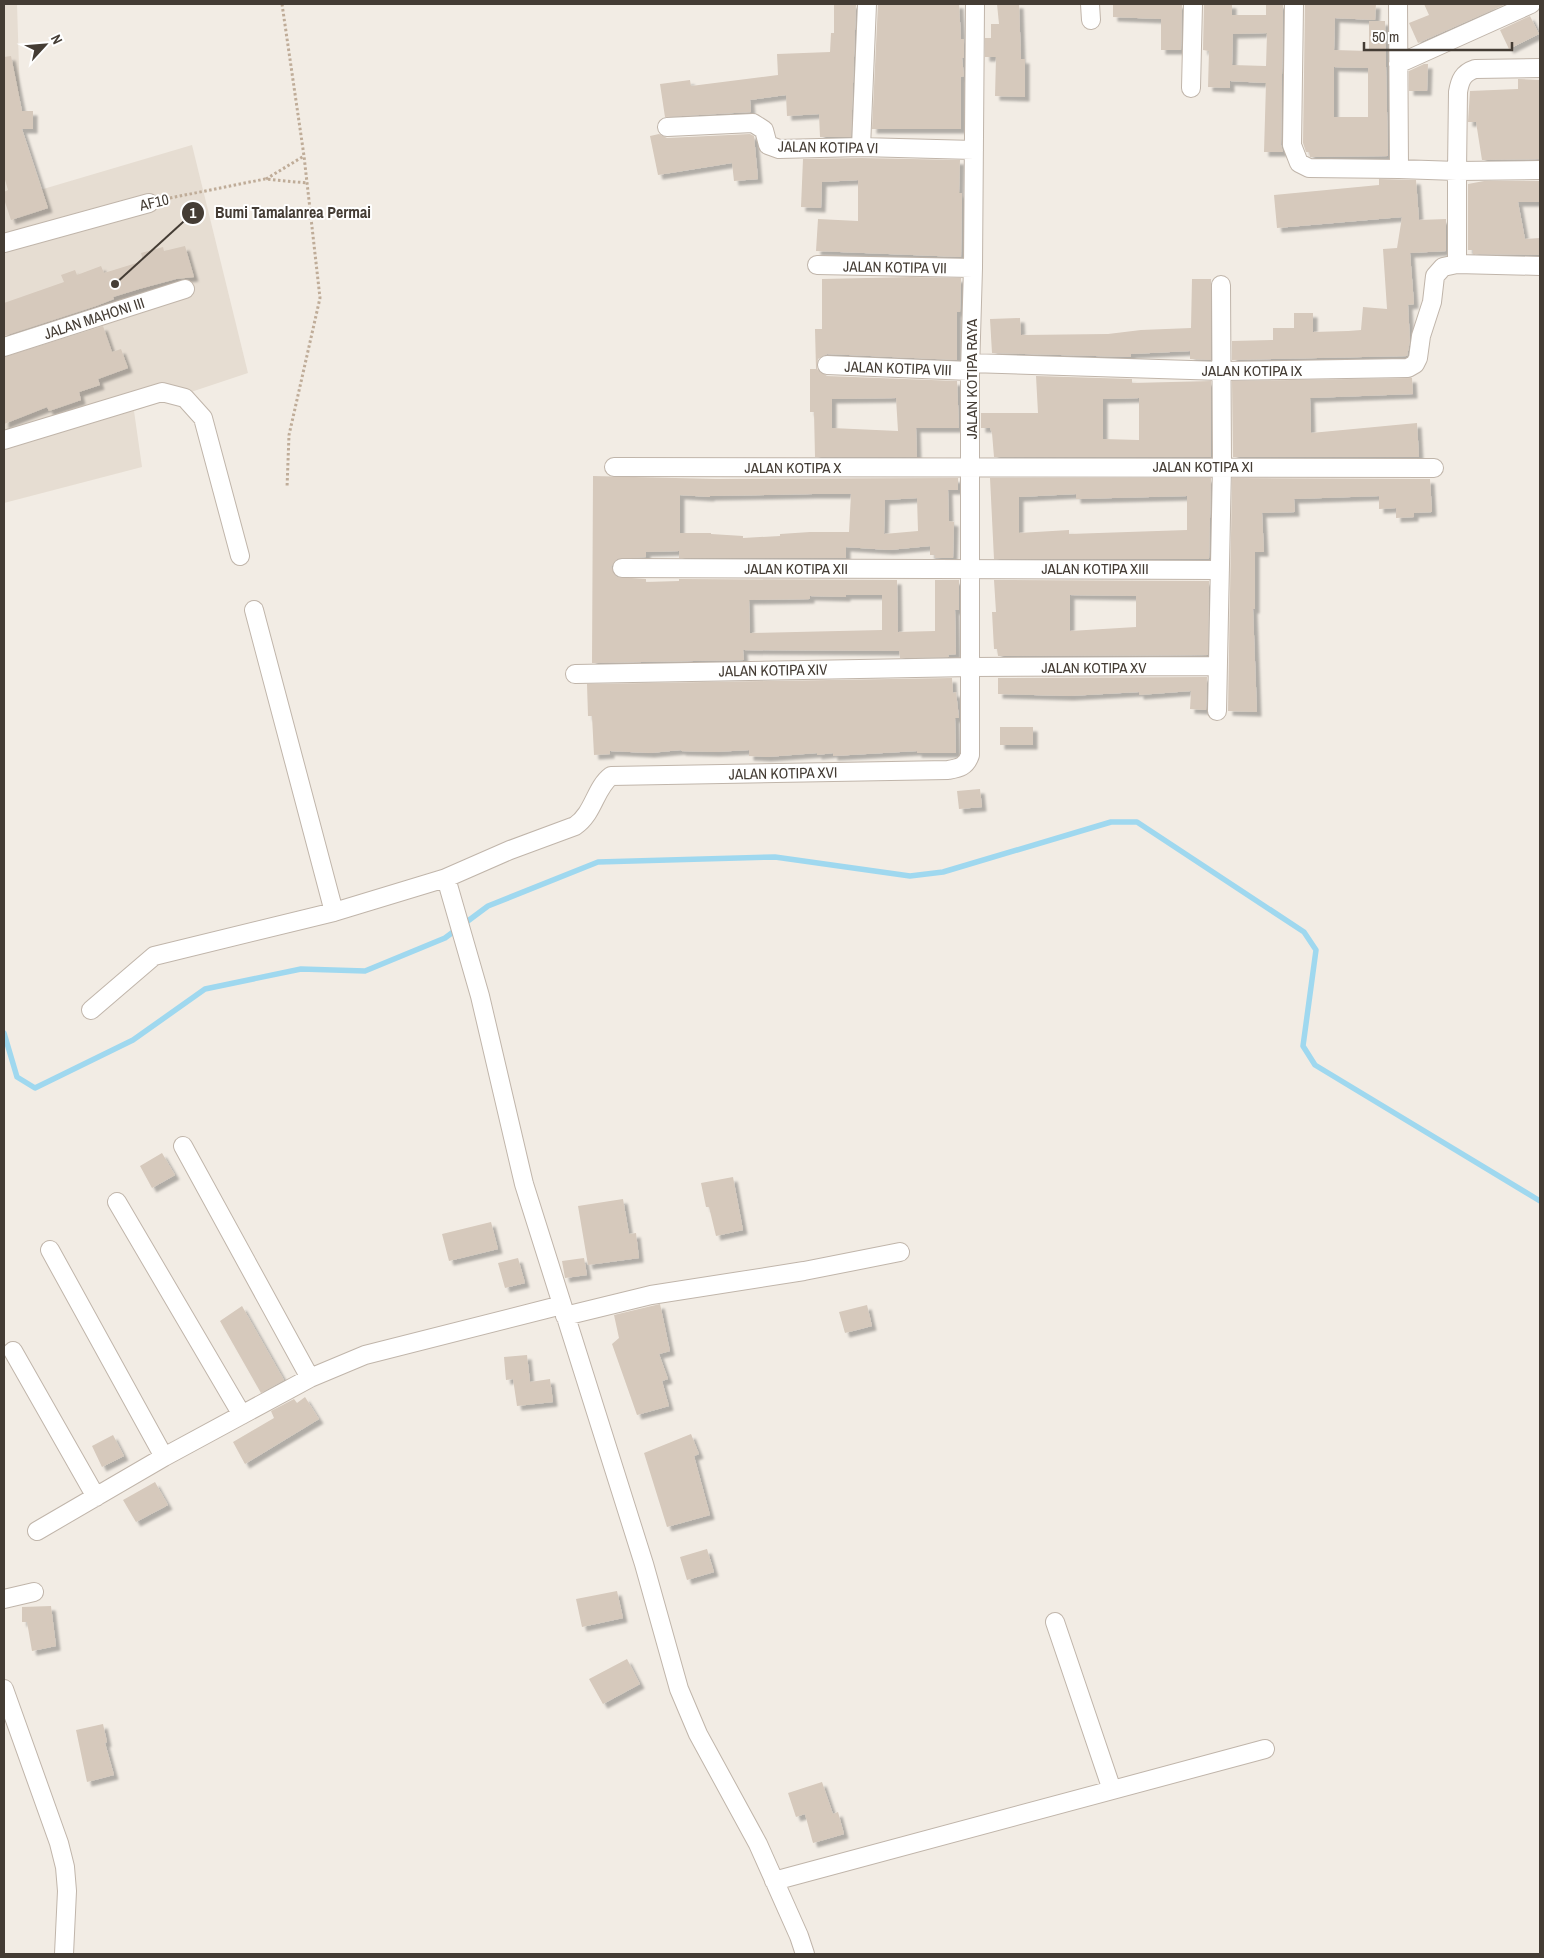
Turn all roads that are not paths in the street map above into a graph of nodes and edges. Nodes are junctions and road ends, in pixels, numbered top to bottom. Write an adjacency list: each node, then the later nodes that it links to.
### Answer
1 (867, 4): 11 (street)
2 (975, 4): 12 (street, JALAN KOTIPA RAYA)
3 (1192, 4): 9 (street)
4 (1294, 4): 13 (street)
5 (1398, 4): 7 (street)
6 (1531, 4): 7 (street)
7 (1398, 64): 13 (street)
8 (1540, 68): 15 (street)
9 (1191, 88)
10 (667, 127): 11 (street, JALAN KOTIPA VI)
11 (861, 147): 12 (street, JALAN KOTIPA VI)
12 (974, 150): 21 (street, JALAN KOTIPA RAYA)
13 (1399, 169): 15 (street)
14 (1540, 170): 15 (street)
15 (1457, 171): 18 (street)
16 (149, 202): 17 (street, AF10)
17 (4, 243)
18 (1457, 264): 20 (street); 27 (street, JALAN KOTIPA IX)
19 (817, 265): 21 (street, JALAN KOTIPA VII)
20 (1540, 266)
21 (973, 268): 26 (street, JALAN KOTIPA RAYA)
22 (1221, 285): 27 (street)
23 (184, 289): 24 (street, JALAN MAHONI III)
24 (4, 347)
25 (827, 366): 26 (street, JALAN KOTIPA VIII)
26 (970, 367): 27 (street, JALAN KOTIPA IX); 29 (street, JALAN KOTIPA RAYA)
27 (1222, 371): 30 (street)
28 (4, 440): 33 (street)
29 (971, 466): 30 (street, JALAN KOTIPA XI); 31 (street, JALAN KOTIPA X); 35 (street, JALAN KOTIPA RAYA)
30 (1222, 466): 32 (street, JALAN KOTIPA XI); 36 (street)
31 (614, 467)
32 (1434, 468)
33 (240, 556)
34 (622, 568): 35 (street, JALAN KOTIPA XII)
35 (970, 568): 36 (street, JALAN KOTIPA XIII); 39 (street, JALAN KOTIPA RAYA)
36 (1220, 570): 38 (street)
37 (254, 610): 44 (street)
38 (1217, 666): 39 (street, JALAN KOTIPA XV); 41 (street)
39 (971, 667): 40 (street, JALAN KOTIPA XIV); 42 (street, JALAN KOTIPA RAYA)
40 (575, 674)
41 (1217, 711)
42 (970, 755): 43 (street, JALAN KOTIPA XVI)
43 (446, 878): 44 (street, JALAN KOTIPA XVI); 50 (street)
44 (334, 912): 45 (street, JALAN KOTIPA XVI)
45 (91, 1010)
46 (183, 1146): 52 (street)
47 (117, 1202): 53 (street)
48 (50, 1250): 54 (street)
49 (900, 1252): 50 (street)
50 (564, 1311): 52 (street); 63 (street)
51 (14, 1350): 55 (street)
52 (310, 1378): 53 (street)
53 (242, 1415): 54 (street)
54 (164, 1457): 55 (street)
55 (96, 1497): 56 (street)
56 (37, 1531)
57 (34, 1592): 58 (street)
58 (4, 1599)
59 (1055, 1622): 62 (street)
60 (4, 1689): 64 (street)
61 (1265, 1749): 62 (street)
62 (1112, 1790): 63 (street)
63 (774, 1880): 65 (street)
64 (64, 1954)
65 (805, 1954)

